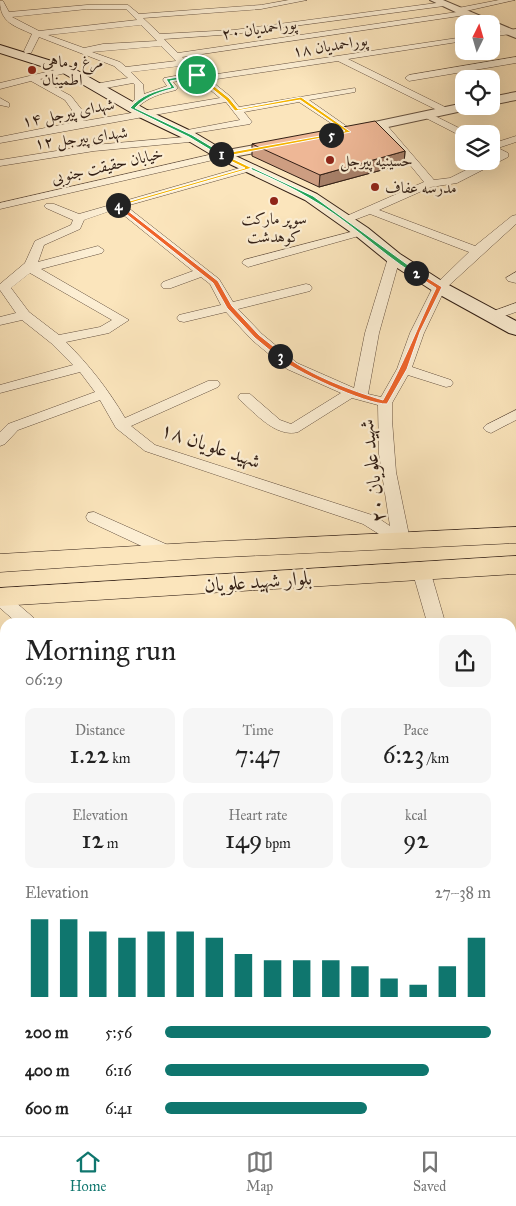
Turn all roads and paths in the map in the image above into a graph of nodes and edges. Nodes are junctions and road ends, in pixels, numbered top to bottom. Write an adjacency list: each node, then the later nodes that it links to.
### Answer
1 (119, 0): 7 (street)
2 (232, 0): 8 (street)
3 (303, 0): 8 (street)
4 (511, 0): 9 (street, پوراحمدیان ۲۰)
5 (440, 2): 9 (street); 13 (street)
6 (0, 3): 10 (street)
7 (85, 3): 10 (street); 12 (street)
8 (224, 9): 12 (street); 13 (street)
9 (462, 12): 11 (street); 24 (street, پوراحمدیان ۲۰)
10 (6, 15): 15 (street)
11 (469, 15)
12 (140, 19): 15 (street); 18 (street)
13 (216, 27): 18 (street)
14 (500, 28): 16 (street)
15 (37, 33): 22 (street); 23 (street)
16 (514, 33): 17 (street)
17 (500, 34)
18 (160, 40): 22 (street); 24 (street)
19 (455, 41): 25 (street, پوراحمدیان ۱۸)
20 (0, 42): 23 (main road)
21 (0, 49): 23 (main road)
22 (82, 51): 29 (street)
23 (31, 54): 28 (main road)
24 (175, 56): 27 (street)
25 (338, 58): 30 (street, پوراحمدیان ۱۸); 37 (street)
26 (516, 60): 37 (street)
27 (182, 63): 29 (street); 30 (street)
28 (67, 70): 31 (street); 36 (main road)
29 (123, 70): 33 (street)
30 (199, 77): 40 (street); 43 (street, پوراحمدیان ۱۸)
31 (31, 78): 34 (street); 48 (street)
32 (0, 80): 34 (street)
33 (134, 80): 36 (street); 43 (street)
34 (10, 84): 35 (street)
35 (0, 86)
36 (95, 87): 43 (main road)
37 (404, 89): 46 (street)
38 (352, 90): 41 (street)
39 (516, 96): 42 (street)
40 (228, 99): 43 (street); 45 (street)
41 (301, 99): 45 (street); 51 (street)
42 (500, 99)
43 (138, 107): 48 (street, شهدای پیرجل ۱۴); 53 (main road)
44 (455, 109): 46 (street)
45 (237, 110): 53 (street, شهدای پیرجل ۱۲)
46 (446, 111): 47 (street)
47 (427, 115): 49 (street); 50 (street)
48 (82, 124): 55 (street, شهدای پیرجل ۱۴)
49 (382, 125): 51 (street); 62 (street)
50 (455, 129)
51 (349, 132): 52 (street)
52 (329, 135)
53 (191, 136): 58 (main road); 59 (street, شهدای پیرجل ۱۲)
54 (516, 139): 57 (street)
55 (0, 140)
56 (300, 141): 58 (street)
57 (500, 145)
58 (222, 155): 60 (main road); 64 (street, خیابان حقیقت جنوبی)
59 (0, 163)
60 (250, 168): 63 (street); 69 (main road)
61 (475, 170): 62 (street)
62 (430, 184): 66 (street)
63 (118, 205): 67 (street); 76 (street, شهید علویان ۲۰)
64 (0, 206)
65 (50, 206): 67 (street)
66 (370, 210): 69 (street); 72 (street)
67 (79, 218): 75 (street)
68 (516, 218): 72 (street)
69 (346, 220): 70 (main road)
70 (362, 232): 73 (main road); 74 (street)
71 (98, 250): 75 (street)
72 (477, 251): 78 (street)
73 (394, 258): 78 (main road); 94 (street)
74 (248, 264)
75 (30, 268): 82 (street, شهید علویان ۱۸); 87 (street)
76 (202, 272): 77 (street); 81 (street, شهید علویان ۲۰)
77 (167, 285)
78 (439, 287): 83 (main road); 89 (street)
79 (306, 288): 81 (street)
80 (516, 306): 83 (street)
81 (229, 307): 84 (street); 94 (street, شهید علویان ۲۰)
82 (24, 315): 85 (street); 87 (street, شهید علویان ۱۸)
83 (493, 316): 86 (main road)
84 (184, 318)
85 (0, 321)
86 (516, 329)
87 (56, 340): 88 (street, شهید علویان ۱۸)
88 (83, 367): 92 (street); 93 (street, شهید علویان ۱۸)
89 (404, 369): 90 (street); 96 (street)
90 (446, 383)
91 (213, 384): 98 (street)
92 (0, 389)
93 (104, 394): 98 (street, شهید علویان ۱۸); 99 (street)
94 (356, 394): 95 (street); 96 (street, شهید علویان ۲۰)
95 (245, 397)
96 (384, 403): 104 (street, شهید علویان ۲۰)
97 (516, 414): 100 (street)
98 (121, 425): 104 (street, شهید علویان ۱۸)
99 (6, 428): 101 (street)
100 (490, 428)
101 (0, 442)
102 (94, 517): 106 (street)
103 (516, 535): 104 (main road, بلوار شهید علویان)
104 (400, 540): 105 (main road, بلوار شهید علویان)
105 (205, 550): 106 (main road, بلوار شهید علویان); 110 (main road)
106 (171, 552): 107 (main road, بلوار شهید علویان)
107 (0, 562)
108 (516, 565): 109 (main road, بلوار شهید علویان)
109 (421, 570): 110 (main road, بلوار شهید علویان); 113 (street)
110 (212, 585): 111 (main road, بلوار شهید علویان)
111 (0, 597): 112 (street)
112 (23, 618)
113 (435, 618)

